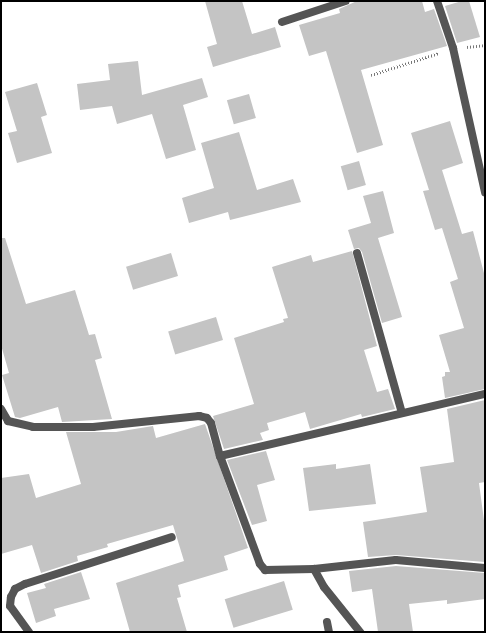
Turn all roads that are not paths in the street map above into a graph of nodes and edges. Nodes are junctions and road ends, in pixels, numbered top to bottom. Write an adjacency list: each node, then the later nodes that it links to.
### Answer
1 (346, 1): 3 (street)
2 (437, 1): 4 (street)
3 (282, 22)
4 (485, 192)
5 (357, 253): 8 (street)
6 (485, 394): 8 (street)
7 (1, 409): 9 (street)
8 (402, 413): 9 (street)
9 (220, 456): 12 (street)
10 (172, 537): 14 (street)
11 (485, 568): 12 (street)
12 (314, 569): 16 (street)
13 (327, 622): 15 (street)
14 (29, 632)
15 (329, 632)
16 (360, 632)

